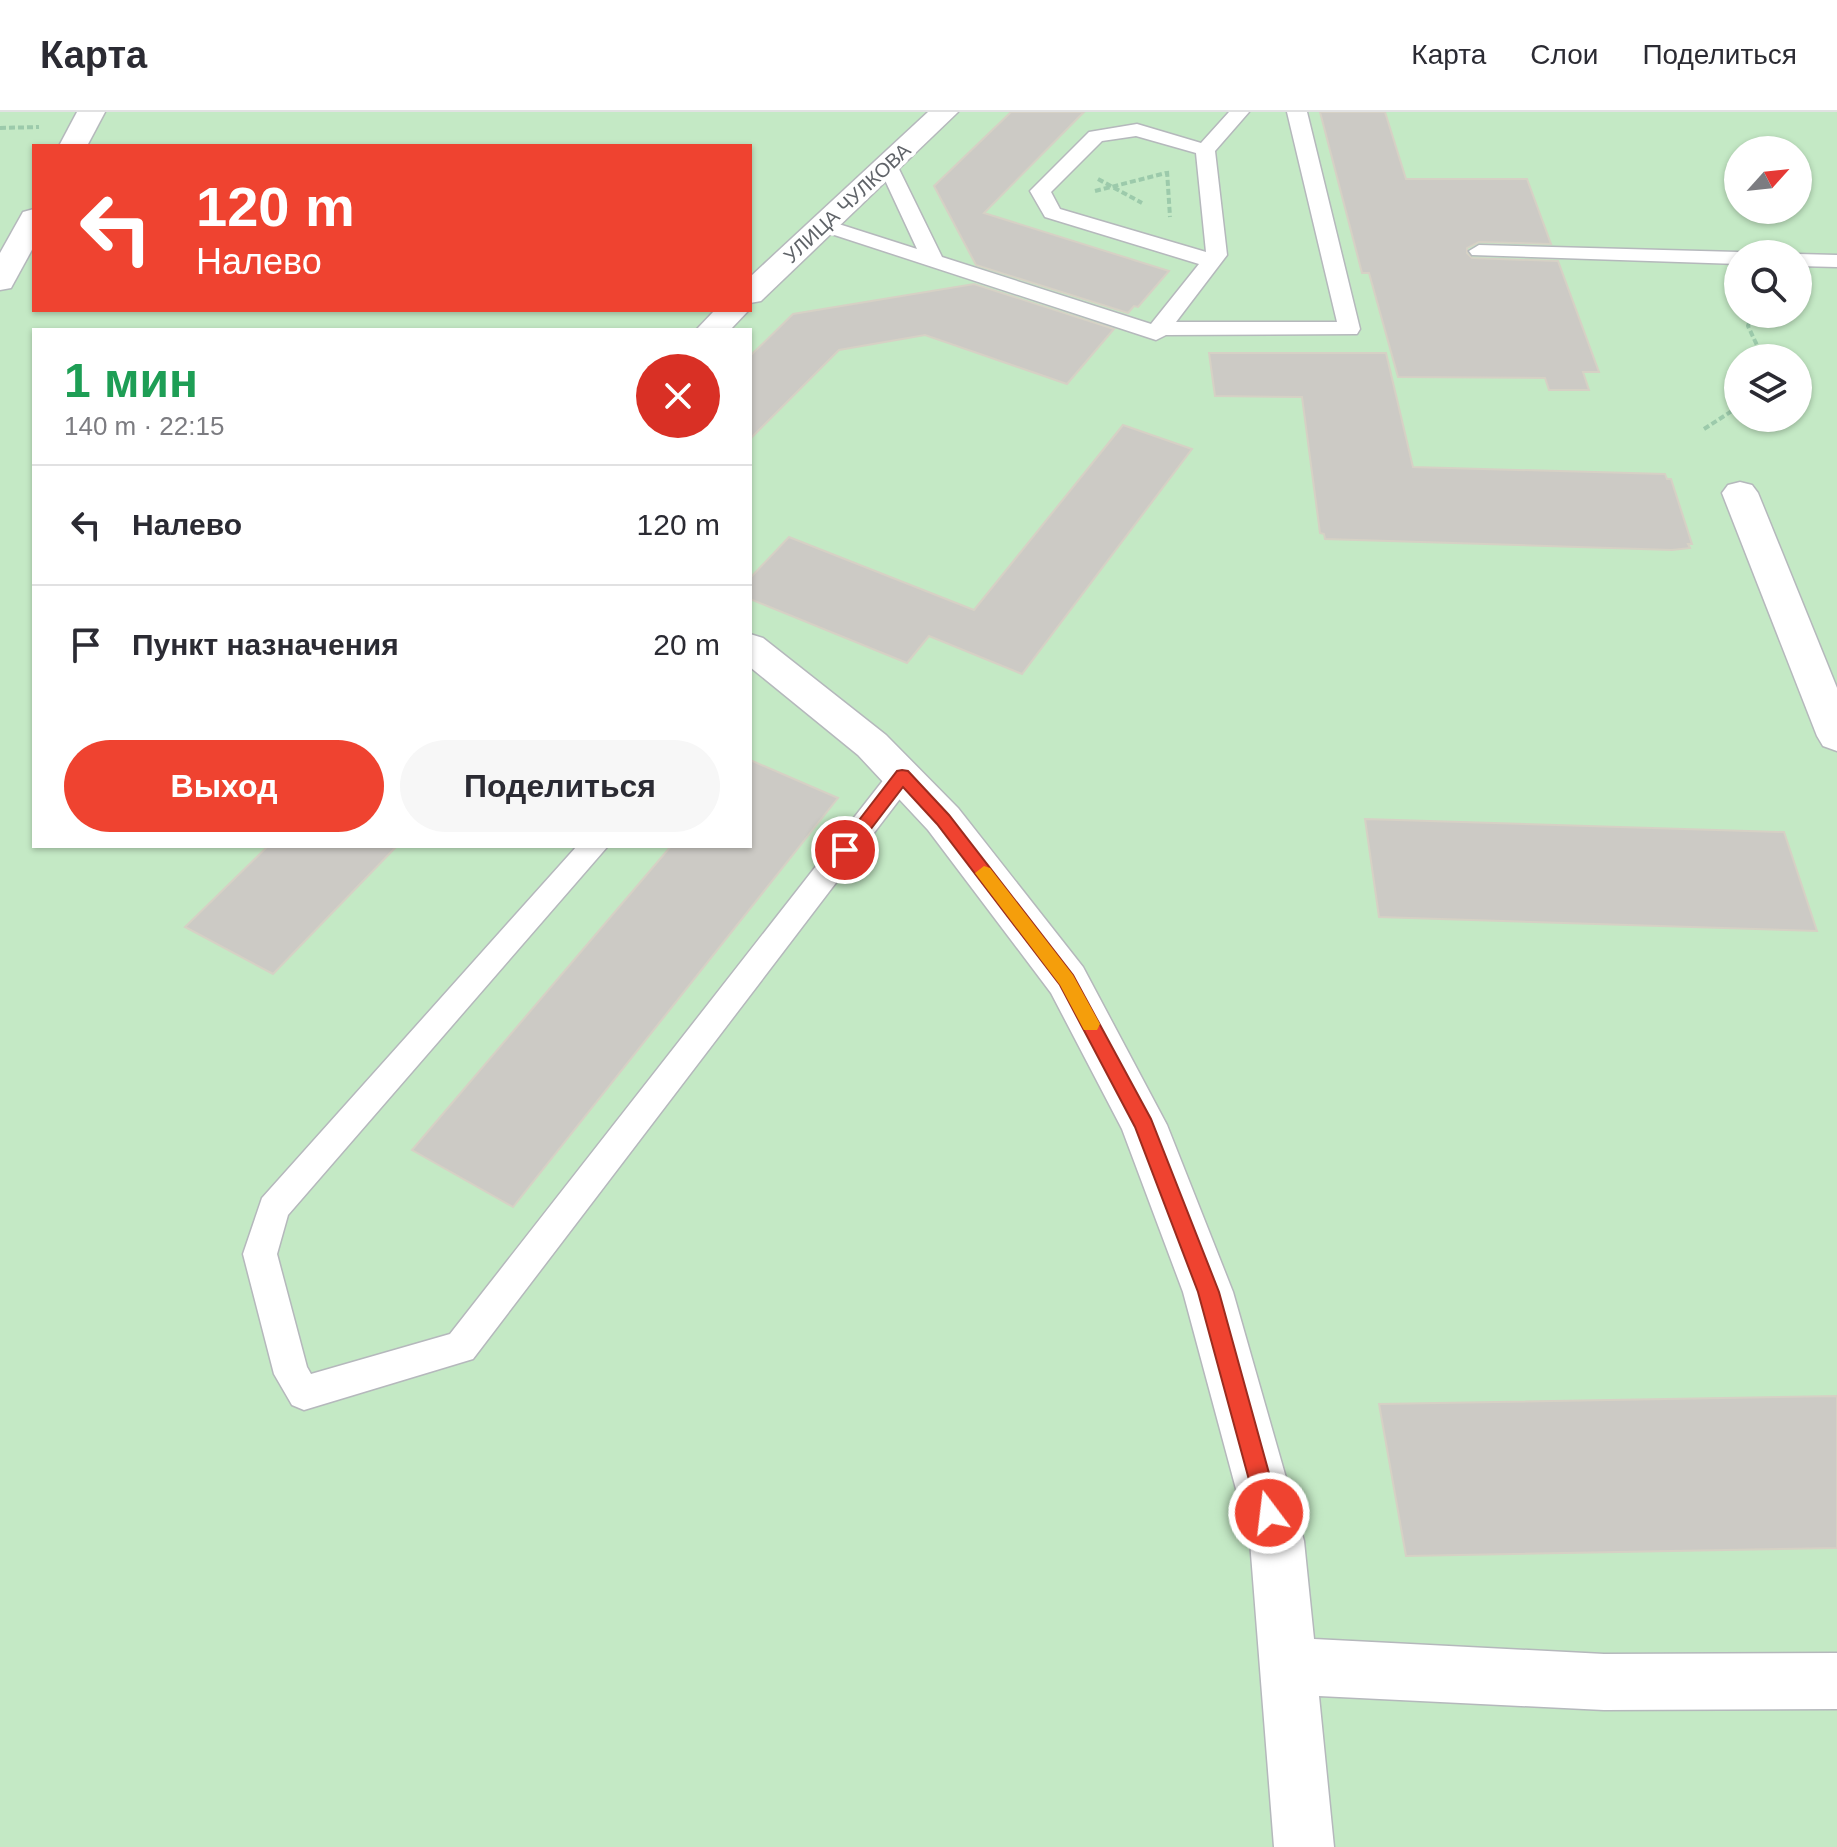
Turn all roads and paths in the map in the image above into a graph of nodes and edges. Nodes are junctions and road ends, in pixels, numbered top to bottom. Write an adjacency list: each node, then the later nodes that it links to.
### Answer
1 (91, 112): 6 (street)
2 (944, 112): 9 (street, УЛИЦА ЧУЛКОВА)
3 (1239, 112): 7 (lane)
4 (1297, 112): 27 (lane)
5 (1165, 138): 7 (lane); 8 (lane); 10 (path)
6 (74, 144)
7 (1205, 150): 20 (lane)
8 (1070, 163): 11 (path); 12 (lane)
9 (888, 165): 16 (street, УЛИЦА ЧУЛКОВА); 22 (lane)
10 (1167, 173): 11 (path); 14 (path)
11 (1113, 187): 12 (path); 13 (path)
12 (1048, 204): 20 (lane)
13 (1147, 206)
14 (1159, 212)
15 (32, 222): 23 (street)
16 (823, 225): 22 (lane); 24 (street, УЛИЦА ЧУЛКОВА)
17 (1479, 251): 18 (lane)
18 (1724, 258)
19 (1812, 260): 21 (lane)
20 (1213, 261): 27 (lane)
21 (1837, 261)
22 (934, 262): 27 (lane)
23 (0, 281)
24 (752, 292)
25 (731, 312): 26 (street)
26 (714, 328)
27 (1160, 328)
28 (1724, 416): 29 (path)
29 (1704, 429)
30 (1740, 493): 32 (street)
31 (754, 658): 33 (street)
32 (1837, 736)
33 (902, 776): 34 (lane); 35 (street)
34 (592, 848)
35 (1288, 1666): 36 (street); 37 (street)
36 (1837, 1681)
37 (1304, 1847)

